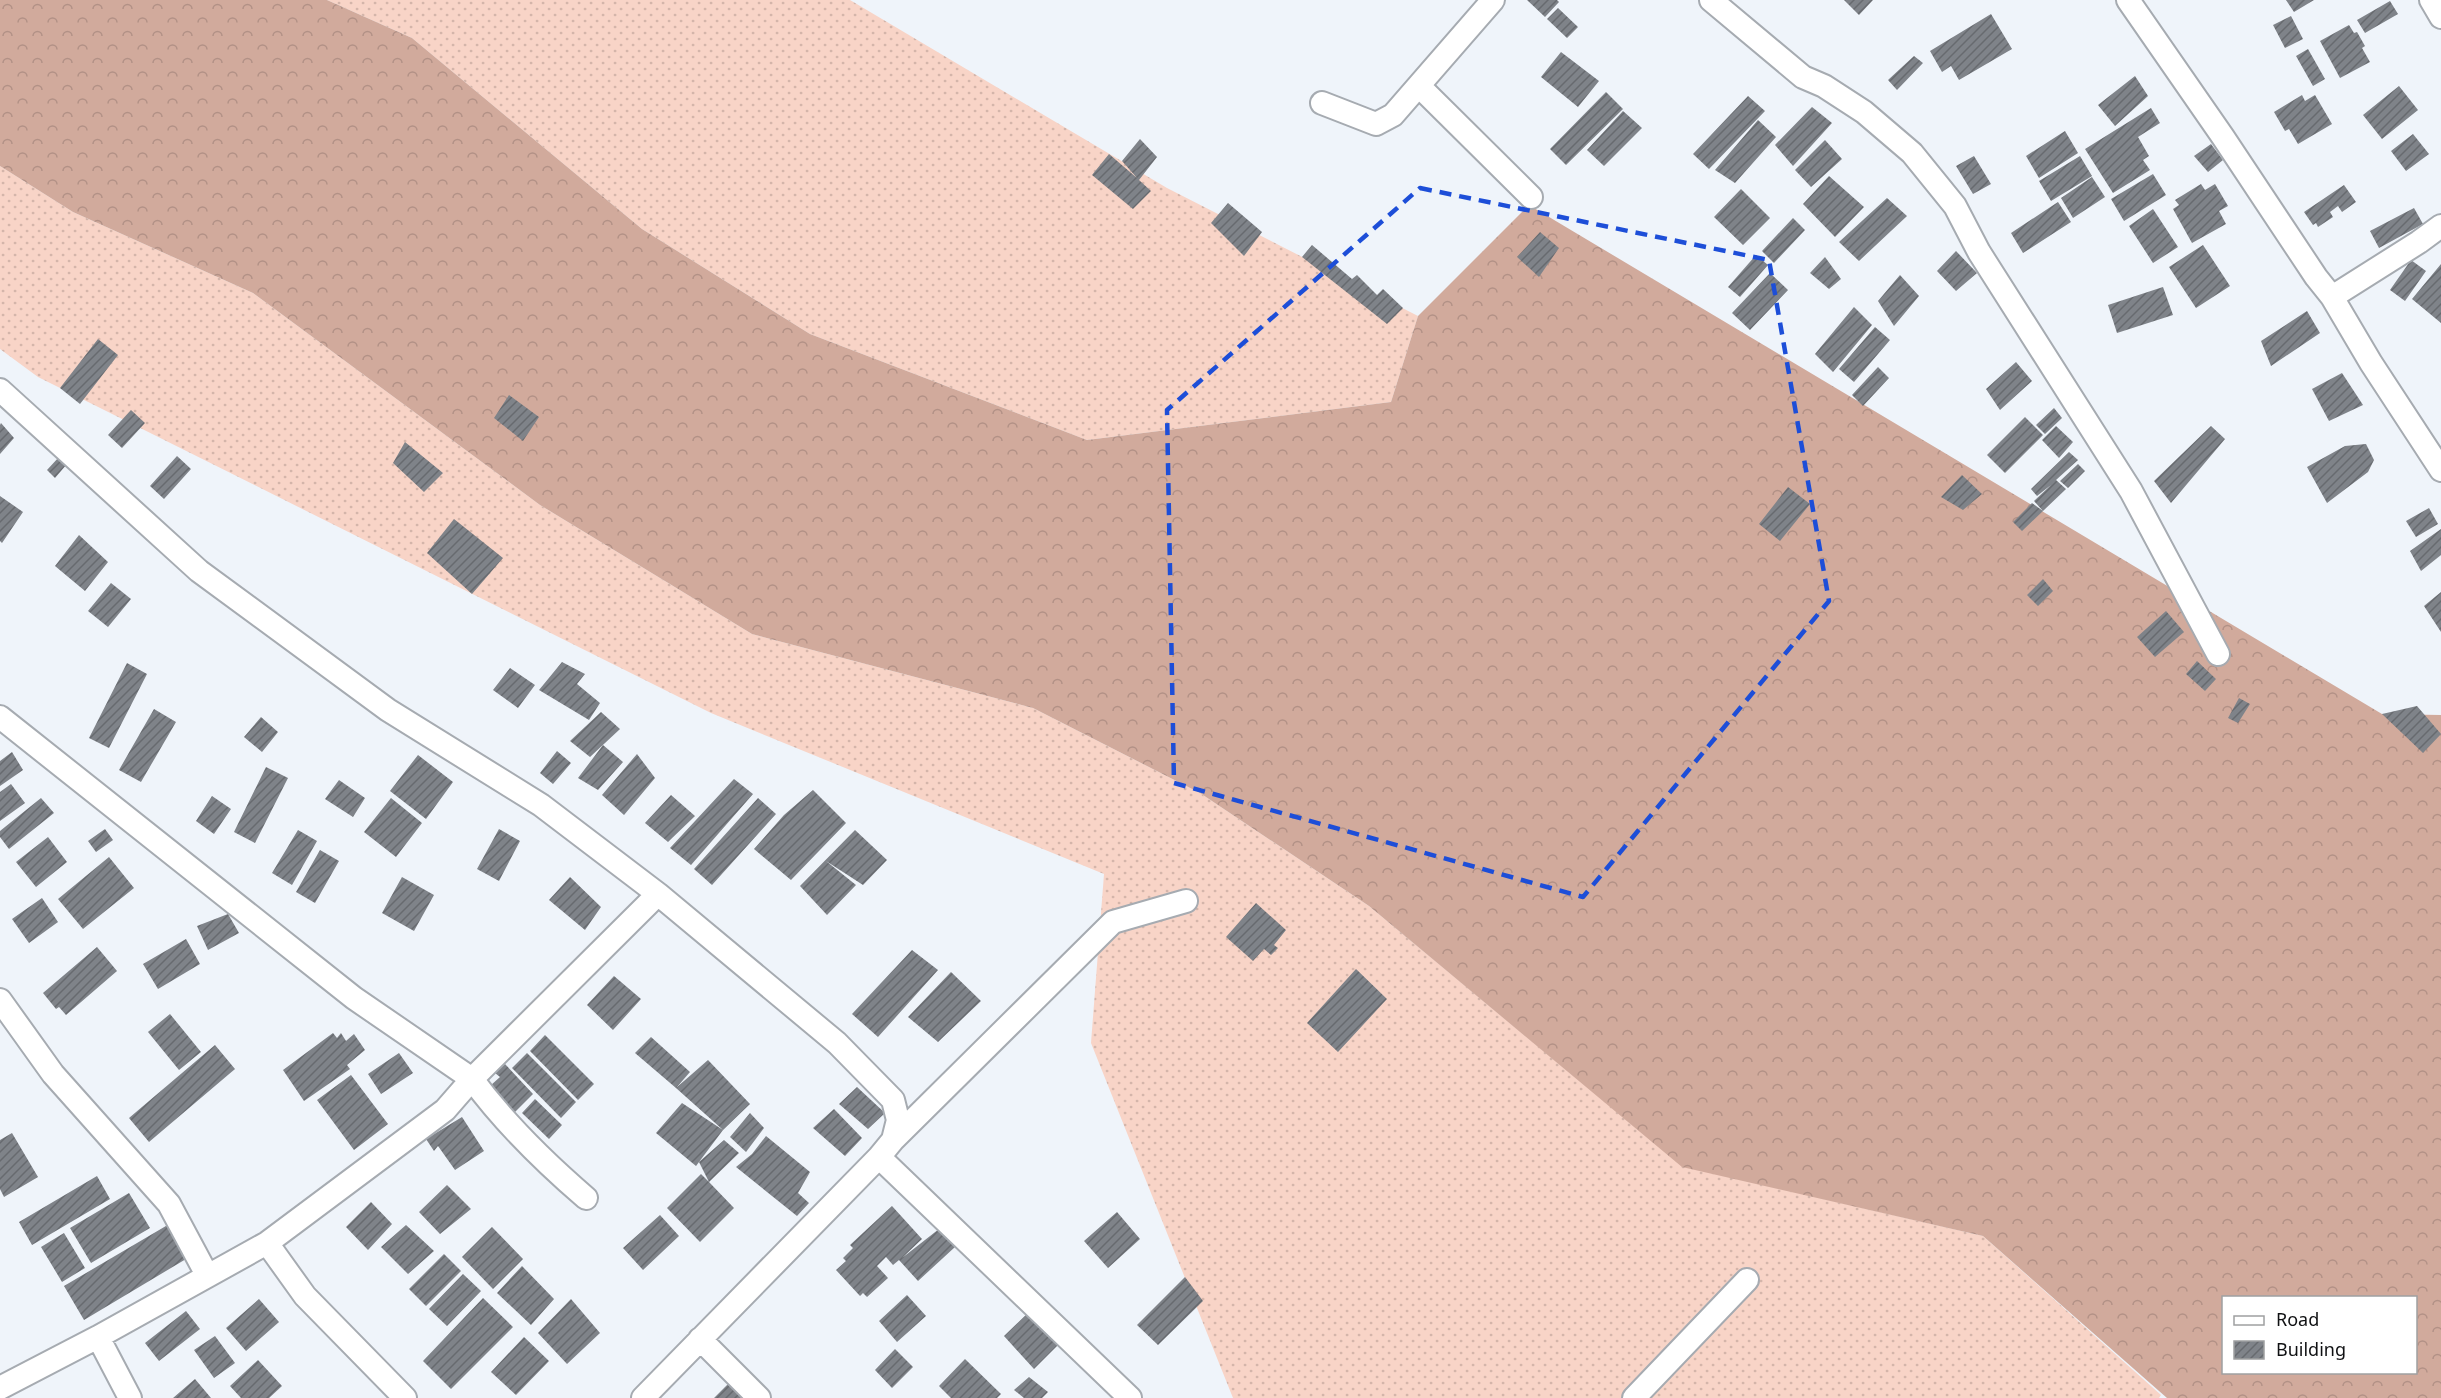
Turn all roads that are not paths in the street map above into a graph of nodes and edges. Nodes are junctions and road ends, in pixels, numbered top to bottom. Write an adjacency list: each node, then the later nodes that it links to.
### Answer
1 (1493, 0): 6 (street)
2 (1711, 0): 13 (street)
3 (2128, 0): 10 (street)
4 (2431, 0): 5 (street)
5 (2441, 17)
6 (1419, 86): 7 (street); 8 (street)
7 (1322, 103)
8 (1531, 197)
9 (2441, 226): 10 (street)
10 (2332, 297): 12 (street)
11 (0, 390): 15 (street)
12 (2441, 470)
13 (2218, 654)
14 (0, 717): 18 (street)
15 (658, 894): 18 (street); 19 (street)
16 (1186, 901): 19 (street)
17 (0, 1000): 22 (street)
18 (472, 1079): 20 (street); 21 (street)
19 (886, 1149): 25 (street); 31 (street)
20 (586, 1198)
21 (267, 1243): 22 (street); 28 (street)
22 (207, 1275): 24 (street)
23 (1747, 1280): 32 (street)
24 (98, 1337): 26 (street); 27 (street)
25 (700, 1339): 29 (street); 30 (street)
26 (0, 1388)
27 (130, 1398)
28 (405, 1398)
29 (643, 1398)
30 (759, 1398)
31 (1130, 1398)
32 (1634, 1398)

